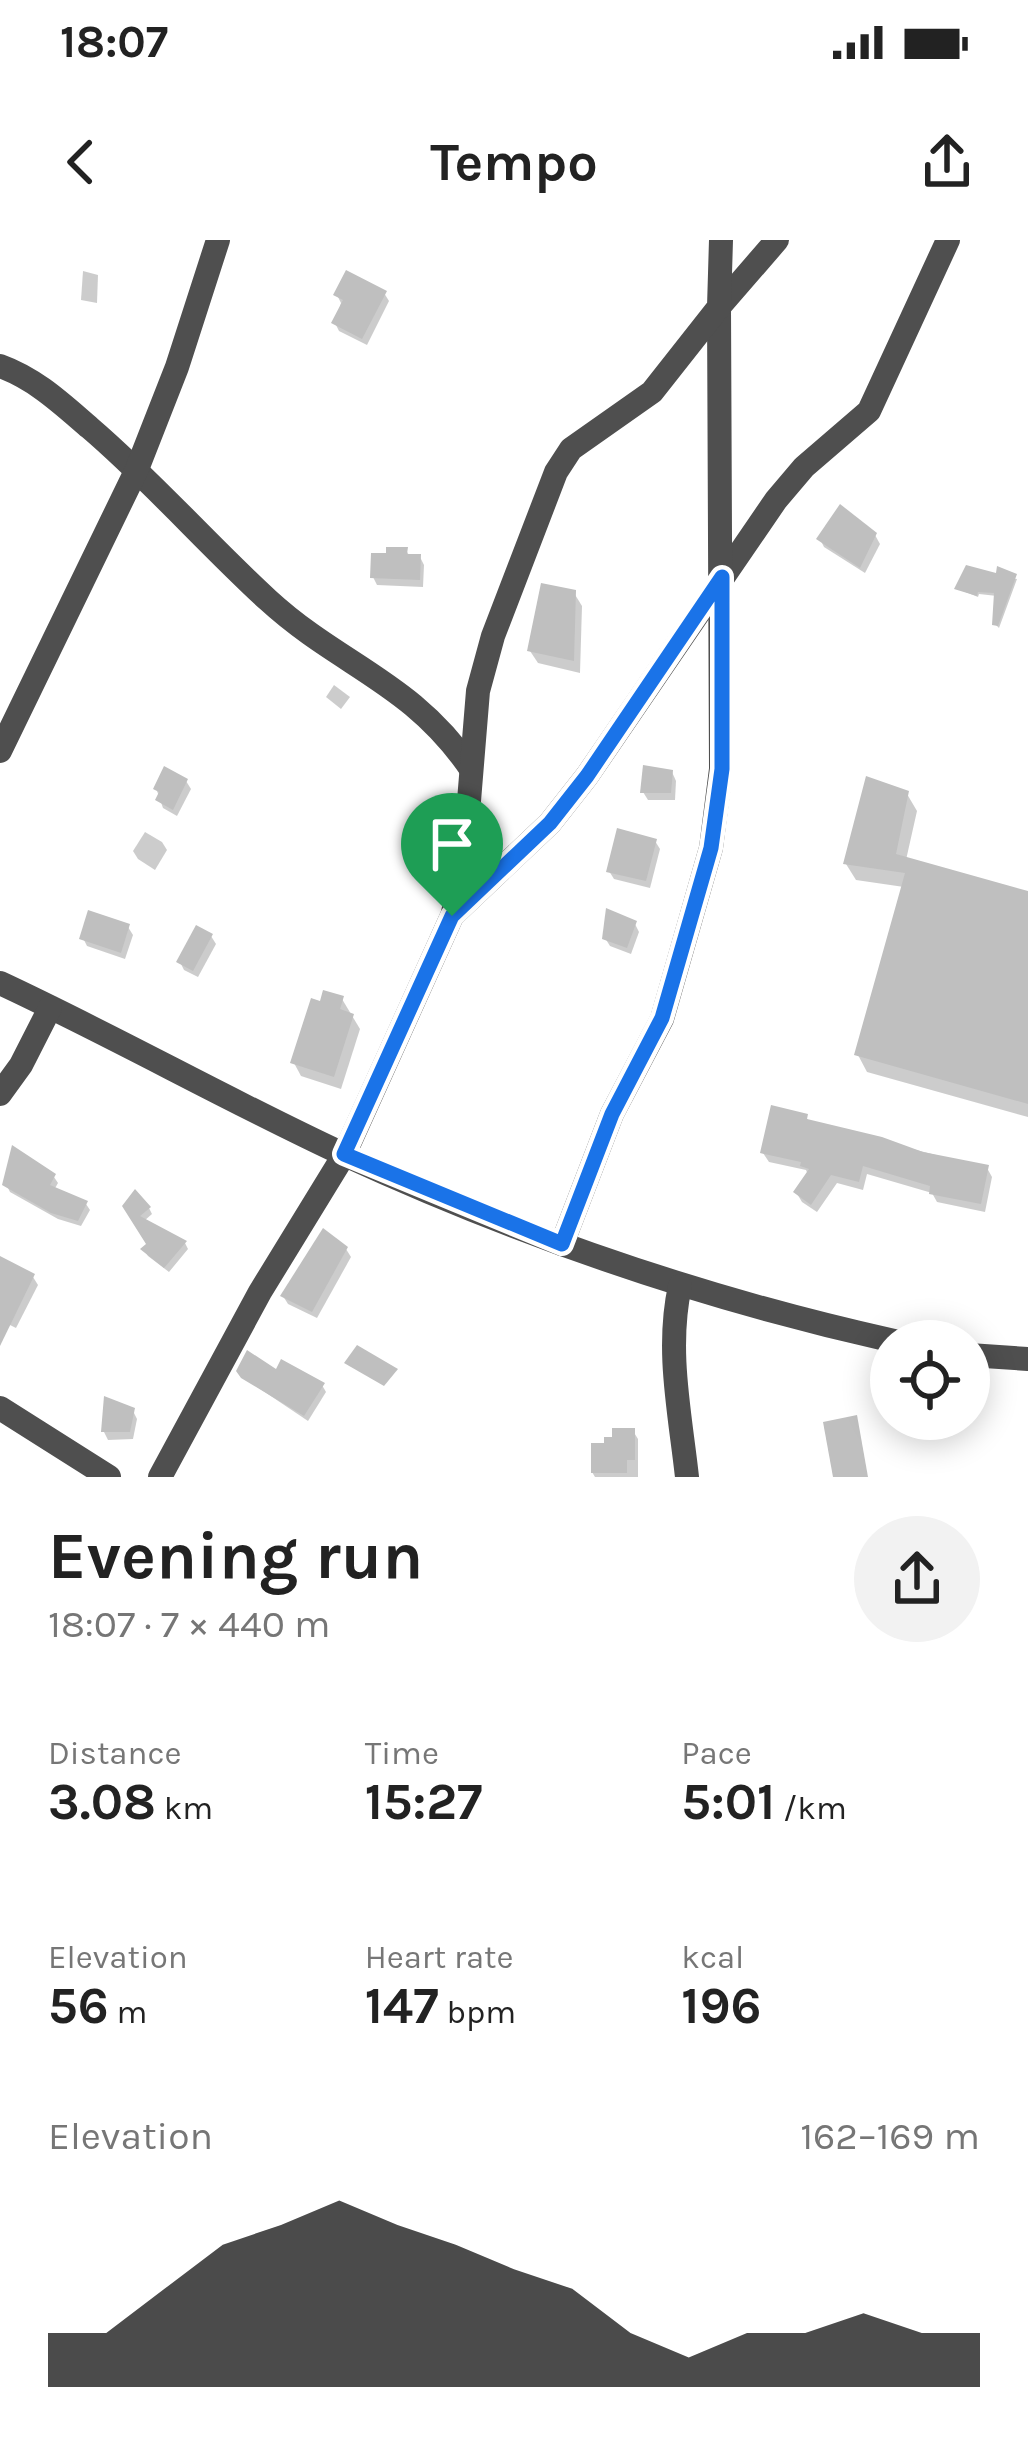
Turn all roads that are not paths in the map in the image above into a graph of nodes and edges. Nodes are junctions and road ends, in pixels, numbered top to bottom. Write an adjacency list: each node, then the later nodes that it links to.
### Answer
1 (218, 240): 7 (street)
2 (721, 240): 5 (street)
3 (777, 240): 5 (street)
4 (948, 240): 8 (street)
5 (719, 307): 8 (street); 10 (street)
6 (0, 366): 7 (street)
7 (137, 469): 9 (street); 10 (street)
8 (722, 577): 11 (street); 16 (street)
9 (0, 751)
10 (470, 769): 11 (street)
11 (452, 916): 15 (street)
12 (0, 983): 13 (street)
13 (50, 1008): 14 (street); 15 (street)
14 (0, 1094)
15 (344, 1154): 16 (street); 23 (street)
16 (562, 1244): 17 (street)
17 (680, 1286): 18 (street); 24 (street)
18 (870, 1335)
19 (990, 1356): 20 (street)
20 (1028, 1359)
21 (0, 1408): 22 (street)
22 (109, 1477)
23 (160, 1477)
24 (687, 1477)

